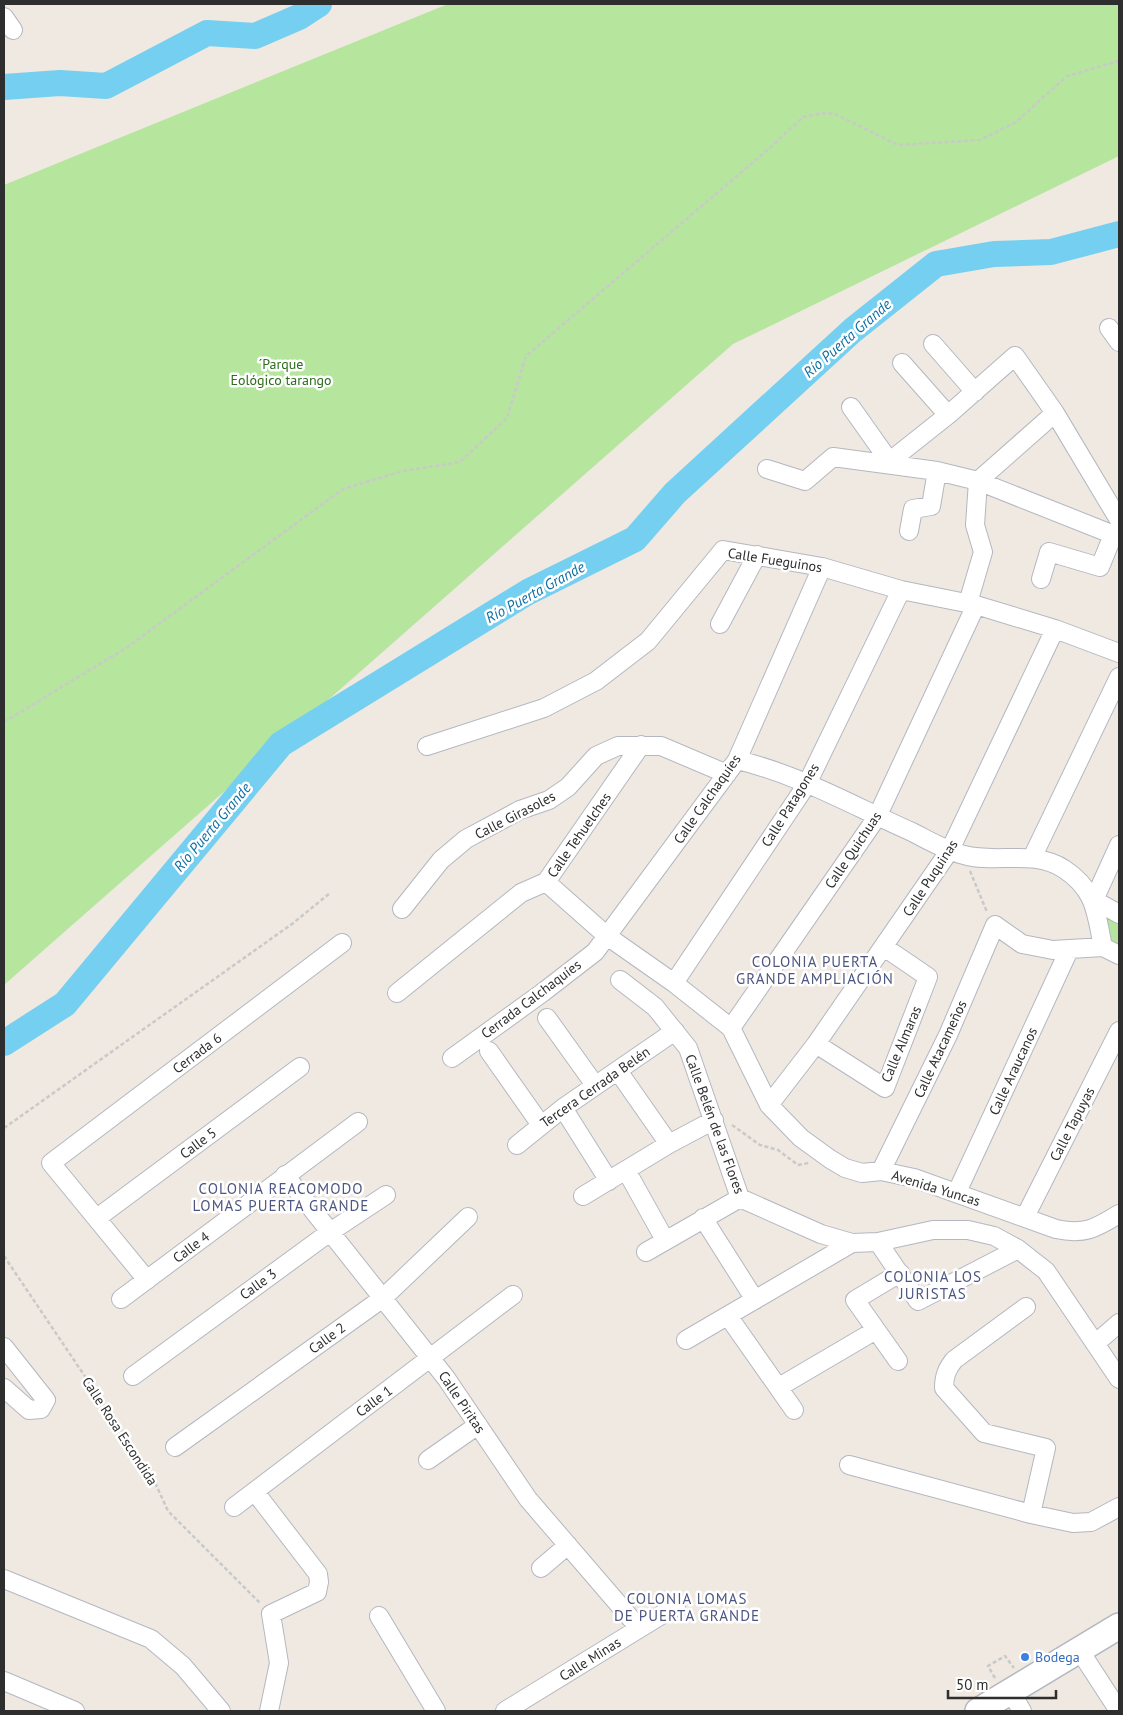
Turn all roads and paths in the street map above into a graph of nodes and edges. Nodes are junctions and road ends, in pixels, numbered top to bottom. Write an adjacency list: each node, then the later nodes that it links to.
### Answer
1 (1119, 61): 23 (path)
2 (933, 344): 4 (street)
3 (902, 364): 7 (street)
4 (975, 392): 6 (street); 7 (street)
5 (851, 407): 8 (street)
6 (1055, 413): 11 (street); 13 (street)
7 (948, 415): 8 (street)
8 (891, 463): 9 (street); 10 (street)
9 (767, 469)
10 (938, 471): 11 (street); 12 (street)
11 (978, 481): 13 (street); 18 (street, Calle Quichuas)
12 (909, 531)
13 (1117, 531): 16 (street)
14 (757, 555): 15 (street, Calle Fueguinos); 19 (street); 25 (street, Calle Fueguinos)
15 (822, 567): 17 (street, Calle Fueguinos); 26 (street, Calle Calchaquíes)
16 (1041, 579)
17 (901, 590): 18 (street, Calle Fueguinos); 27 (street, Calle Patagones)
18 (972, 604): 20 (street, Calle Fueguinos); 28 (street, Calle Quichuas)
19 (720, 624)
20 (1055, 629): 21 (street, Calle Fueguinos); 30 (street, Calle Puquinas)
21 (1119, 653)
22 (1119, 677): 31 (street)
23 (4, 722)
24 (641, 745): 26 (street, Calle Girasoles); 32 (street, Calle Tehuelches); 35 (street, Calle Girasoles)
25 (427, 746)
26 (732, 767): 27 (street, Calle Girasoles); 38 (street, Calle Calchaquíes)
27 (807, 784): 28 (street, Calle Girasoles); 45 (street, Calle Patagones)
28 (877, 817): 30 (street, Calle Girasoles); 48 (street, Calle Quichuas)
29 (1119, 845): 34 (street)
30 (957, 853): 31 (street); 37 (path); 40 (street, Calle Puquinas)
31 (1032, 858): 34 (street)
32 (546, 882): 38 (street, Calle Tehuelches); 46 (street)
33 (330, 893): 62 (path)
34 (1094, 900): 36 (street); 41 (street)
35 (402, 909)
36 (1119, 914)
37 (995, 925): 42 (street); 67 (street, Calle Atacameños)
38 (607, 936): 45 (street, Avenida Yuncas); 53 (street, Cerrada Calchaquíes)
39 (342, 943): 77 (street, Cerrada 6)
40 (884, 947): 51 (street, Calle Puquinas); 51 (street, Calle Almaras)
41 (1103, 947): 42 (street); 43 (street)
42 (1069, 950): 70 (street, Calle Araucanos)
43 (1119, 955)
44 (620, 980): 49 (street, Calle Belén de las Flores)
45 (674, 983): 48 (street, Avenida Yuncas)
46 (397, 993)
47 (547, 1018): 56 (street)
48 (731, 1028): 57 (street, Avenida Yuncas)
49 (675, 1031): 55 (street, Tercera Cerrada Belén); 60 (street, Calle Belén de las Flores)
50 (1119, 1031): 75 (street, Calle Tapuyas)
51 (816, 1044): 57 (street, Calle Puquinas)
52 (489, 1051): 61 (street)
53 (452, 1058)
54 (300, 1067): 77 (street, Calle 5)
55 (618, 1071): 56 (street, Tercera Cerrada Belén); 63 (street)
56 (596, 1085): 58 (street, Tercera Cerrada Belén)
57 (769, 1105): 65 (street, Avenida Yuncas)
58 (563, 1108): 61 (street, Tercera Cerrada Belén); 69 (street)
59 (358, 1122): 68 (street, Calle 4)
60 (715, 1123): 63 (street); 65 (path); 73 (street, Calle Belén de las Flores)
61 (541, 1125): 64 (street, Tercera Cerrada Belén)
62 (4, 1128)
63 (669, 1144): 66 (street)
64 (517, 1145)
65 (830, 1159): 67 (street, Avenida Yuncas)
66 (626, 1170): 69 (street); 80 (street)
67 (881, 1172): 70 (street, Avenida Yuncas)
68 (285, 1175): 79 (street, Calle Piritas); 87 (street, Calle 4)
69 (609, 1180): 72 (street)
70 (957, 1192): 75 (street, Avenida Yuncas)
71 (386, 1195): 79 (street, Calle 3)
72 (583, 1196)
73 (740, 1198): 78 (street); 82 (street, Calle Belén de las Flores)
74 (1119, 1214): 75 (street, Avenida Yuncas)
75 (1025, 1216)
76 (468, 1217): 89 (street, Calle 2)
77 (97, 1218): 87 (street)
78 (703, 1218): 80 (street); 91 (street)
79 (330, 1232): 89 (street, Calle Piritas); 101 (street, Calle 3)
80 (665, 1240): 84 (street)
81 (878, 1242): 82 (street, Calle Belén de las Flores); 83 (street, Calle Belén de las Flores); 86 (street)
82 (852, 1244): 91 (street)
83 (1018, 1248): 86 (street); 97 (street, Calle Belén de las Flores)
84 (646, 1252)
85 (4, 1256): 118 (path, Calle Rosa Escondida)
86 (900, 1273): 95 (street)
87 (147, 1280): 90 (street, Calle 4)
88 (513, 1295): 99 (street, Calle 1)
89 (383, 1298): 99 (street, Calle Piritas); 107 (street, Calle 2)
90 (121, 1299)
91 (755, 1300): 93 (street)
92 (1026, 1307): 113 (street)
93 (728, 1316): 96 (street); 103 (street)
94 (1119, 1323): 97 (street)
95 (876, 1330): 100 (street); 103 (street)
96 (686, 1340)
97 (1096, 1343): 102 (street, Calle Belén de las Flores)
98 (4, 1347): 104 (street)
99 (431, 1358): 106 (street, Calle Piritas); 110 (street, Calle 1)
100 (898, 1361)
101 (133, 1376)
102 (1119, 1379)
103 (779, 1387): 105 (street)
104 (4, 1388)
105 (794, 1410)
106 (478, 1425): 108 (street); 114 (street, Calle Piritas)
107 (175, 1447)
108 (428, 1460)
109 (849, 1464): 113 (street)
110 (255, 1492): 111 (street, Calle 1); 118 (street)
111 (234, 1507)
112 (1119, 1507): 113 (street)
113 (1031, 1514)
114 (568, 1545): 115 (street); 121 (street, Calle Piritas)
115 (541, 1568)
116 (4, 1579): 128 (street)
117 (676, 1606): 121 (street, Calle Minas)
118 (272, 1614): 129 (street)
119 (379, 1616): 130 (street)
120 (1119, 1626): 122 (main road)
121 (640, 1628): 131 (street, Calle Minas)
122 (1080, 1651): 126 (main road); 133 (street)
123 (1005, 1656): 124 (path)
124 (988, 1666)
125 (4, 1681): 127 (street)
126 (1017, 1701): 132 (main road)
127 (74, 1711)
128 (221, 1711)
129 (269, 1711)
130 (436, 1711)
131 (505, 1711)
132 (978, 1711)
133 (1119, 1711)

